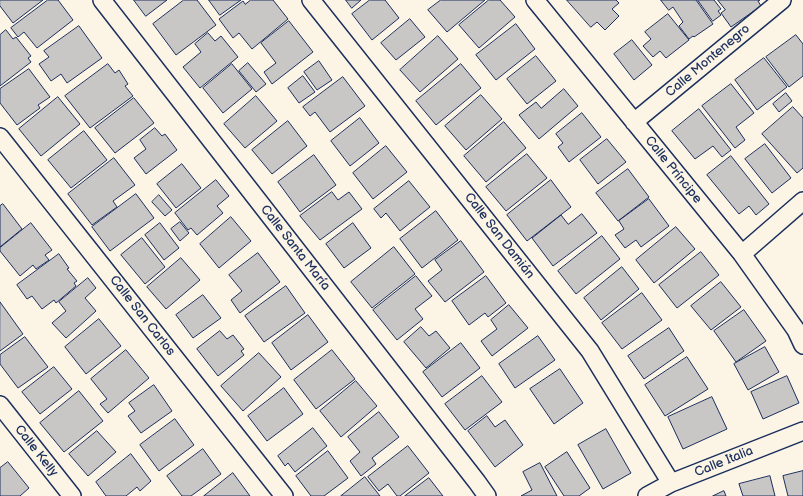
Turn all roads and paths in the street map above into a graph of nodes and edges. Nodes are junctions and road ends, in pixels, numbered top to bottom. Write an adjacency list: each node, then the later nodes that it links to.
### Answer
1 (102, 0): 15 (street, Calle Santa María)
2 (311, 0): 12 (street, Calle San Damián)
3 (535, 0): 5 (street, Calle Príncipe)
4 (782, 0): 5 (street, Calle Montenegro)
5 (634, 122): 8 (street, Calle Príncipe)
6 (0, 137): 14 (street, Calle San Carlos)
7 (803, 201): 8 (street)
8 (742, 254): 9 (street, Calle Príncipe)
9 (803, 345)
10 (0, 405): 13 (street, Calle Kelly)
11 (803, 431): 12 (street, Calle Italia)
12 (671, 483): 16 (street, Calle Italia)
13 (72, 496)
14 (284, 496)
15 (487, 496)
16 (647, 496)

